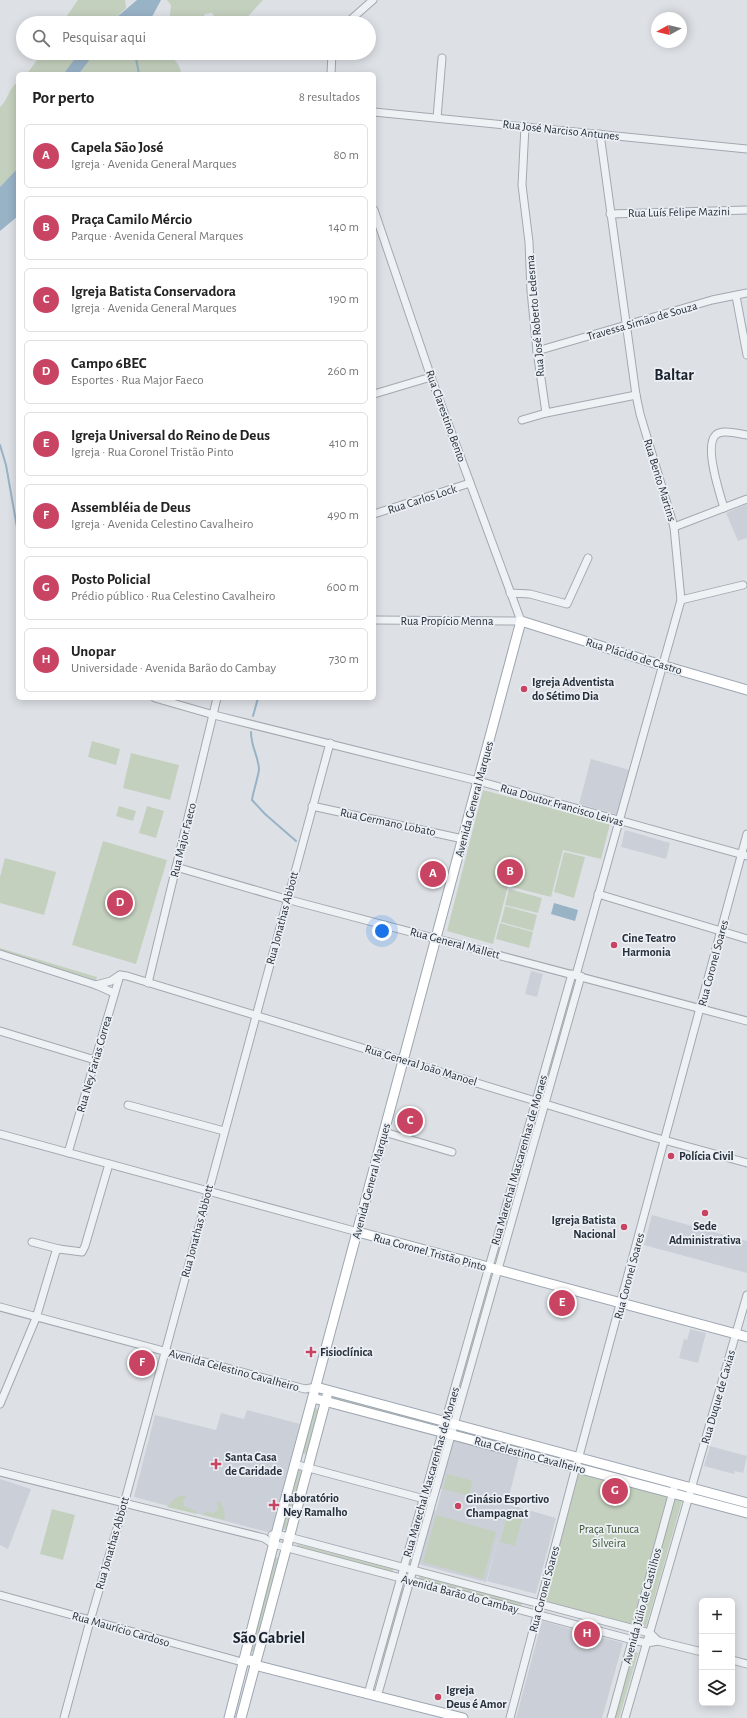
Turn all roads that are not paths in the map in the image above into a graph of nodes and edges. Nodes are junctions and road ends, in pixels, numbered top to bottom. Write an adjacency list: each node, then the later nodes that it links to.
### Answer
1 (373, 0): 2 (street)
2 (354, 16)
3 (442, 58): 7 (street)
4 (331, 60): 5 (street)
5 (330, 72)
6 (376, 112): 7 (street, Rua José Narciso Antunes)
7 (437, 118): 8 (street, Rua José Narciso Antunes)
8 (525, 126): 9 (street, Rua José Narciso Antunes); 17 (street, Rua José Roberto Ledesma)
9 (600, 134): 10 (street, Rua José Narciso Antunes); 12 (street, Rua Bento Martins)
10 (747, 149)
11 (747, 210): 12 (street, Rua Luís Felipe Mazini)
12 (610, 214): 16 (street, Rua Bento Martins)
13 (376, 216): 19 (street, Rua Clarestino Bento)
14 (747, 293): 15 (street, Travessa Simão de Souza)
15 (736, 296): 16 (street, Travessa Simão de Souza); 18 (street)
16 (628, 326): 17 (street, Travessa Simão de Souza); 21 (street, Rua Bento Martins)
17 (537, 351): 22 (street, Rua José Roberto Ledesma)
18 (747, 355)
19 (431, 376): 20 (street); 25 (street, Rua Clarestino Bento)
20 (376, 393)
21 (636, 395): 22 (street); 29 (street, Rua Bento Martins)
22 (546, 412): 23 (street)
23 (522, 420)
24 (747, 435): 27 (street)
25 (470, 483): 28 (street, Rua Carlos Lock); 32 (street, Rua Clarestino Bento)
26 (747, 499): 27 (street)
27 (724, 508): 29 (street)
28 (376, 513)
29 (674, 528): 33 (street, Rua Bento Martins)
30 (588, 558): 32 (street)
31 (743, 585): 33 (street)
32 (510, 594): 35 (street, Rua Clarestino Bento)
33 (681, 600): 36 (street, Rua Bento Martins)
34 (376, 620): 35 (street, Rua Propício Menna)
35 (521, 621): 36 (main road, Rua Plácido de Castro); 42 (main road, Avenida General Marques)
36 (661, 666): 37 (main road, Rua Plácido de Castro); 44 (street, Rua Bento Martins)
37 (747, 690)
38 (162, 700): 40 (street, Rua Doutor Francisco Leivas)
39 (217, 700): 40 (street, Rua Major Faeco)
40 (214, 715): 41 (street, Rua Doutor Francisco Leivas); 48 (street, Rua Major Faeco)
41 (330, 743): 42 (street, Rua Doutor Francisco Leivas); 43 (street, Rua Jonathas Abbott)
42 (478, 781): 44 (street, Rua Doutor Francisco Leivas); 46 (main road, Avenida General Marques)
43 (312, 806): 46 (street, Rua Germano Lobato); 50 (street, Rua Jonathas Abbott)
44 (619, 821): 47 (street, Rua Doutor Francisco Leivas); 49 (street, Rua Marechal Mascarenhas de Moraes)
45 (747, 834): 47 (street, Rua Coronel Soares)
46 (463, 839): 52 (main road, Avenida General Marques)
47 (744, 855): 51 (street, Rua Coronel Soares)
48 (176, 867): 50 (street, Rua General Mallett); 57 (street, Rua Major Faeco)
49 (598, 894): 51 (street); 56 (street, Rua Marechal Mascarenhas de Moraes)
50 (286, 900): 52 (street, Rua General Mallett); 61 (street, Rua Jonathas Abbott)
51 (721, 931): 53 (street); 60 (street, Rua Coronel Soares)
52 (436, 938): 56 (street, Rua General Mallett); 65 (main road, Avenida General Marques)
53 (747, 939)
54 (0, 954): 58 (street)
55 (120, 975): 57 (street, Rua General João Manoel); 58 (street); 59 (street, Rua Ney Farias Correa)
56 (576, 975): 60 (street, Rua General Mallett); 66 (street, Rua Marechal Mascarenhas de Moraes); 67 (street, Rua Marechal Mascarenhas de Moraes)
57 (148, 983): 61 (street, Rua General João Manoel)
58 (96, 985): 59 (street)
59 (114, 993): 64 (street, Rua Ney Farias Correa)
60 (700, 1008): 62 (street, Rua General Mallett); 72 (street, Rua Coronel Soares)
61 (255, 1015): 65 (street, Rua General João Manoel); 69 (street, Rua Jonathas Abbott)
62 (747, 1021)
63 (0, 1031): 64 (street)
64 (95, 1060): 74 (street, Rua Ney Farias Correa)
65 (404, 1060): 66 (street, Rua General João Manoel); 70 (main road, Avenida General Marques)
66 (536, 1101): 67 (street, Rua General João Manoel); 81 (street, Rua Marechal Mascarenhas de Moraes)
67 (545, 1103): 72 (street, Rua General João Manoel); 81 (street, Rua Marechal Mascarenhas de Moraes)
68 (128, 1105): 69 (street)
69 (224, 1131): 77 (street, Rua Jonathas Abbott)
70 (384, 1132): 73 (street); 78 (main road, Avenida General Marques)
71 (0, 1134): 74 (street, Rua Coronel Tristão Pinto)
72 (665, 1140): 75 (street, Rua General João Manoel); 83 (street, Rua Coronel Soares)
73 (452, 1152)
74 (68, 1153): 76 (street, Rua Coronel Tristão Pinto)
75 (747, 1163)
76 (108, 1164): 77 (street, Rua Coronel Tristão Pinto); 80 (street)
77 (208, 1192): 78 (street, Rua Coronel Tristão Pinto); 88 (street, Rua Jonathas Abbott)
78 (358, 1232): 81 (main road, Rua Coronel Tristão Pinto); 89 (main road, Avenida General Marques)
79 (32, 1242): 80 (street)
80 (59, 1249): 85 (street)
81 (493, 1269): 83 (main road, Rua Coronel Tristão Pinto); 95 (street, Rua Marechal Mascarenhas de Moraes)
82 (747, 1295): 86 (street, Rua Duque de Caxias)
83 (621, 1304): 86 (main road, Rua Coronel Tristão Pinto); 96 (street, Rua Coronel Soares)
84 (0, 1307): 85 (street, Avenida Celestino Cavalheiro)
85 (36, 1318): 88 (street, Avenida Celestino Cavalheiro); 94 (street)
86 (736, 1334): 87 (main road, Rua Coronel Tristão Pinto); 101 (street, Rua Duque de Caxias)
87 (747, 1337)
88 (165, 1351): 90 (street, Avenida Celestino Cavalheiro); 106 (street, Rua Jonathas Abbott)
89 (316, 1387): 90 (street, Avenida Celestino Cavalheiro); 91 (main road, Rua Celestino Cavalheiro); 92 (main road, Avenida General Marques)
90 (305, 1389): 92 (street, Avenida Celestino Cavalheiro)
91 (328, 1390): 93 (main road); 95 (main road, Rua Celestino Cavalheiro)
92 (313, 1398): 93 (main road, Rua Celestino Cavalheiro); 97 (main road, Avenida General Marques)
93 (326, 1401): 95 (main road, Rua Celestino Cavalheiro); 98 (main road)
94 (0, 1404)
95 (448, 1428): 96 (main road, Rua Celestino Cavalheiro); 102 (street, Rua Marechal Mascarenhas de Moraes); 104 (street, Rua Marechal Mascarenhas de Moraes)
96 (577, 1463): 100 (main road, Rua Celestino Cavalheiro); 119 (street, Rua Coronel Soares)
97 (294, 1464): 98 (street); 108 (main road, Avenida General Marques)
98 (308, 1467): 102 (street); 109 (main road)
99 (0, 1472): 106 (street, Avenida Barão do Cambay)
100 (674, 1488): 101 (main road, Rua Celestino Cavalheiro); 103 (main road, Rua Celestino Cavalheiro); 123 (street, Avenida Júlio de Castilhos)
101 (692, 1488): 103 (street, Rua Duque de Caxias); 105 (main road, Rua Celestino Cavalheiro)
102 (424, 1498): 104 (street); 113 (street, Rua Marechal Mascarenhas de Moraes)
103 (689, 1498): 107 (main road, Rua Celestino Cavalheiro); 124 (street, Avenida Júlio de Castilhos)
104 (432, 1501): 114 (street, Rua Marechal Mascarenhas de Moraes)
105 (747, 1503)
106 (124, 1504): 110 (street, Avenida Barão do Cambay); 122 (street, Rua Jonathas Abbott)
107 (747, 1513)
108 (276, 1534): 109 (street, Avenida Barão do Cambay); 110 (street); 111 (main road, Avenida General Marques)
109 (289, 1537): 112 (main road); 113 (street, Avenida Barão do Cambay)
110 (264, 1538): 111 (street, Avenida Barão do Cambay)
111 (273, 1544): 112 (street, Avenida Barão do Cambay); 118 (main road, Avenida General Marques)
112 (286, 1548): 115 (street, Avenida Barão do Cambay); 120 (main road)
113 (404, 1568): 114 (street, Avenida Barão do Cambay); 115 (street, Rua Marechal Mascarenhas de Moraes)
114 (412, 1570): 116 (street, Rua Marechal Mascarenhas de Moraes); 119 (street, Avenida Barão do Cambay)
115 (401, 1579): 116 (street, Avenida Barão do Cambay); 133 (street, Rua Marechal Mascarenhas de Moraes)
116 (409, 1581): 121 (street, Avenida Barão do Cambay); 134 (street, Rua Marechal Mascarenhas de Moraes)
117 (0, 1595): 122 (street, Rua Maurício Cardoso)
118 (258, 1602): 120 (main road); 130 (main road, Avenida General Marques)
119 (540, 1604): 121 (street, Rua Coronel Soares); 123 (street, Avenida Barão do Cambay)
120 (271, 1605): 132 (main road)
121 (537, 1615): 125 (street, Avenida Barão do Cambay); 140 (street, Rua Coronel Soares)
122 (90, 1620): 130 (street, Rua Maurício Cardoso); 136 (street, Rua Jonathas Abbott)
123 (635, 1630): 124 (street, Avenida Barão do Cambay); 125 (street, Avenida Júlio de Castilhos)
124 (650, 1634): 126 (street, Avenida Barão do Cambay); 127 (street, Avenida Júlio de Castilhos)
125 (633, 1640): 127 (street, Avenida Barão do Cambay); 141 (street, Avenida Júlio de Castilhos)
126 (658, 1641): 127 (street, Avenida Barão do Cambay); 128 (street, Avenida Barão do Cambay)
127 (647, 1643): 142 (street, Avenida Júlio de Castilhos)
128 (699, 1651)
129 (735, 1661): 131 (street)
130 (242, 1662): 132 (main road, Rua Maurício Cardoso); 137 (main road, Avenida General Marques)
131 (747, 1664)
132 (255, 1665): 135 (main road, Rua Maurício Cardoso); 138 (main road)
133 (376, 1666): 134 (street); 135 (street, Rua Marechal Mascarenhas de Moraes)
134 (385, 1668): 135 (street, Rua Marechal Mascarenhas de Moraes)
135 (373, 1696): 139 (main road, Rua Maurício Cardoso)
136 (64, 1718)
137 (229, 1718)
138 (241, 1718)
139 (463, 1718)
140 (510, 1718)
141 (611, 1718)
142 (625, 1718)

